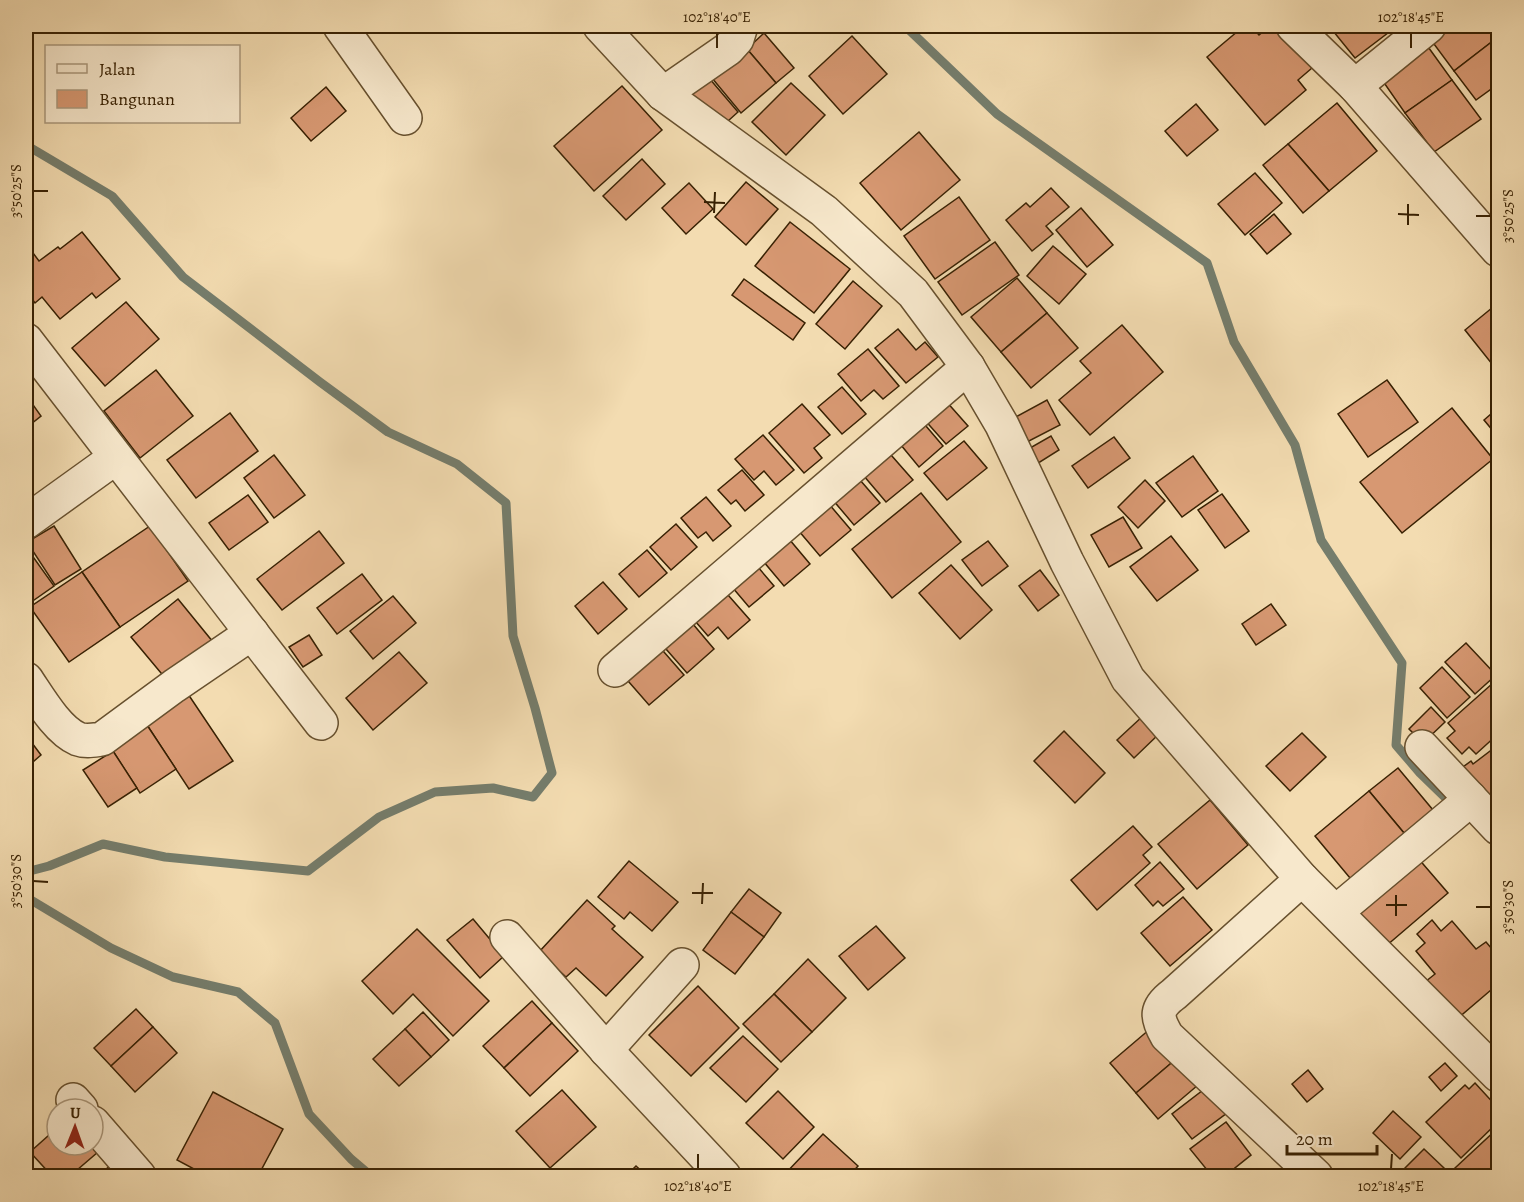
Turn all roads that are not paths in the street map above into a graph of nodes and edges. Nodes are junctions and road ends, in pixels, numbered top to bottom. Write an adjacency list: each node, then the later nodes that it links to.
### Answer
1 (340, 26): 8 (street)
2 (600, 26): 7 (street)
3 (741, 26): 7 (street)
4 (1293, 26): 6 (street)
5 (1429, 26): 6 (street)
6 (1355, 86): 9 (street)
7 (663, 94): 11 (street)
8 (405, 118)
9 (1498, 250)
10 (26, 340): 12 (street)
11 (968, 367): 15 (street); 21 (street)
12 (115, 458): 13 (street); 14 (street)
13 (26, 522)
14 (252, 633): 16 (street); 17 (street)
15 (615, 670)
16 (26, 679)
17 (321, 723)
18 (1422, 747): 19 (street)
19 (1470, 798): 20 (street); 22 (street)
20 (1498, 828)
21 (1302, 879): 22 (street); 30 (street)
22 (1335, 912): 26 (street)
23 (507, 937): 25 (street)
24 (682, 965): 25 (street)
25 (606, 1050): 29 (street)
26 (1498, 1075)
27 (105, 1137): 28 (street)
28 (139, 1176)
29 (724, 1176)
30 (1316, 1176)

